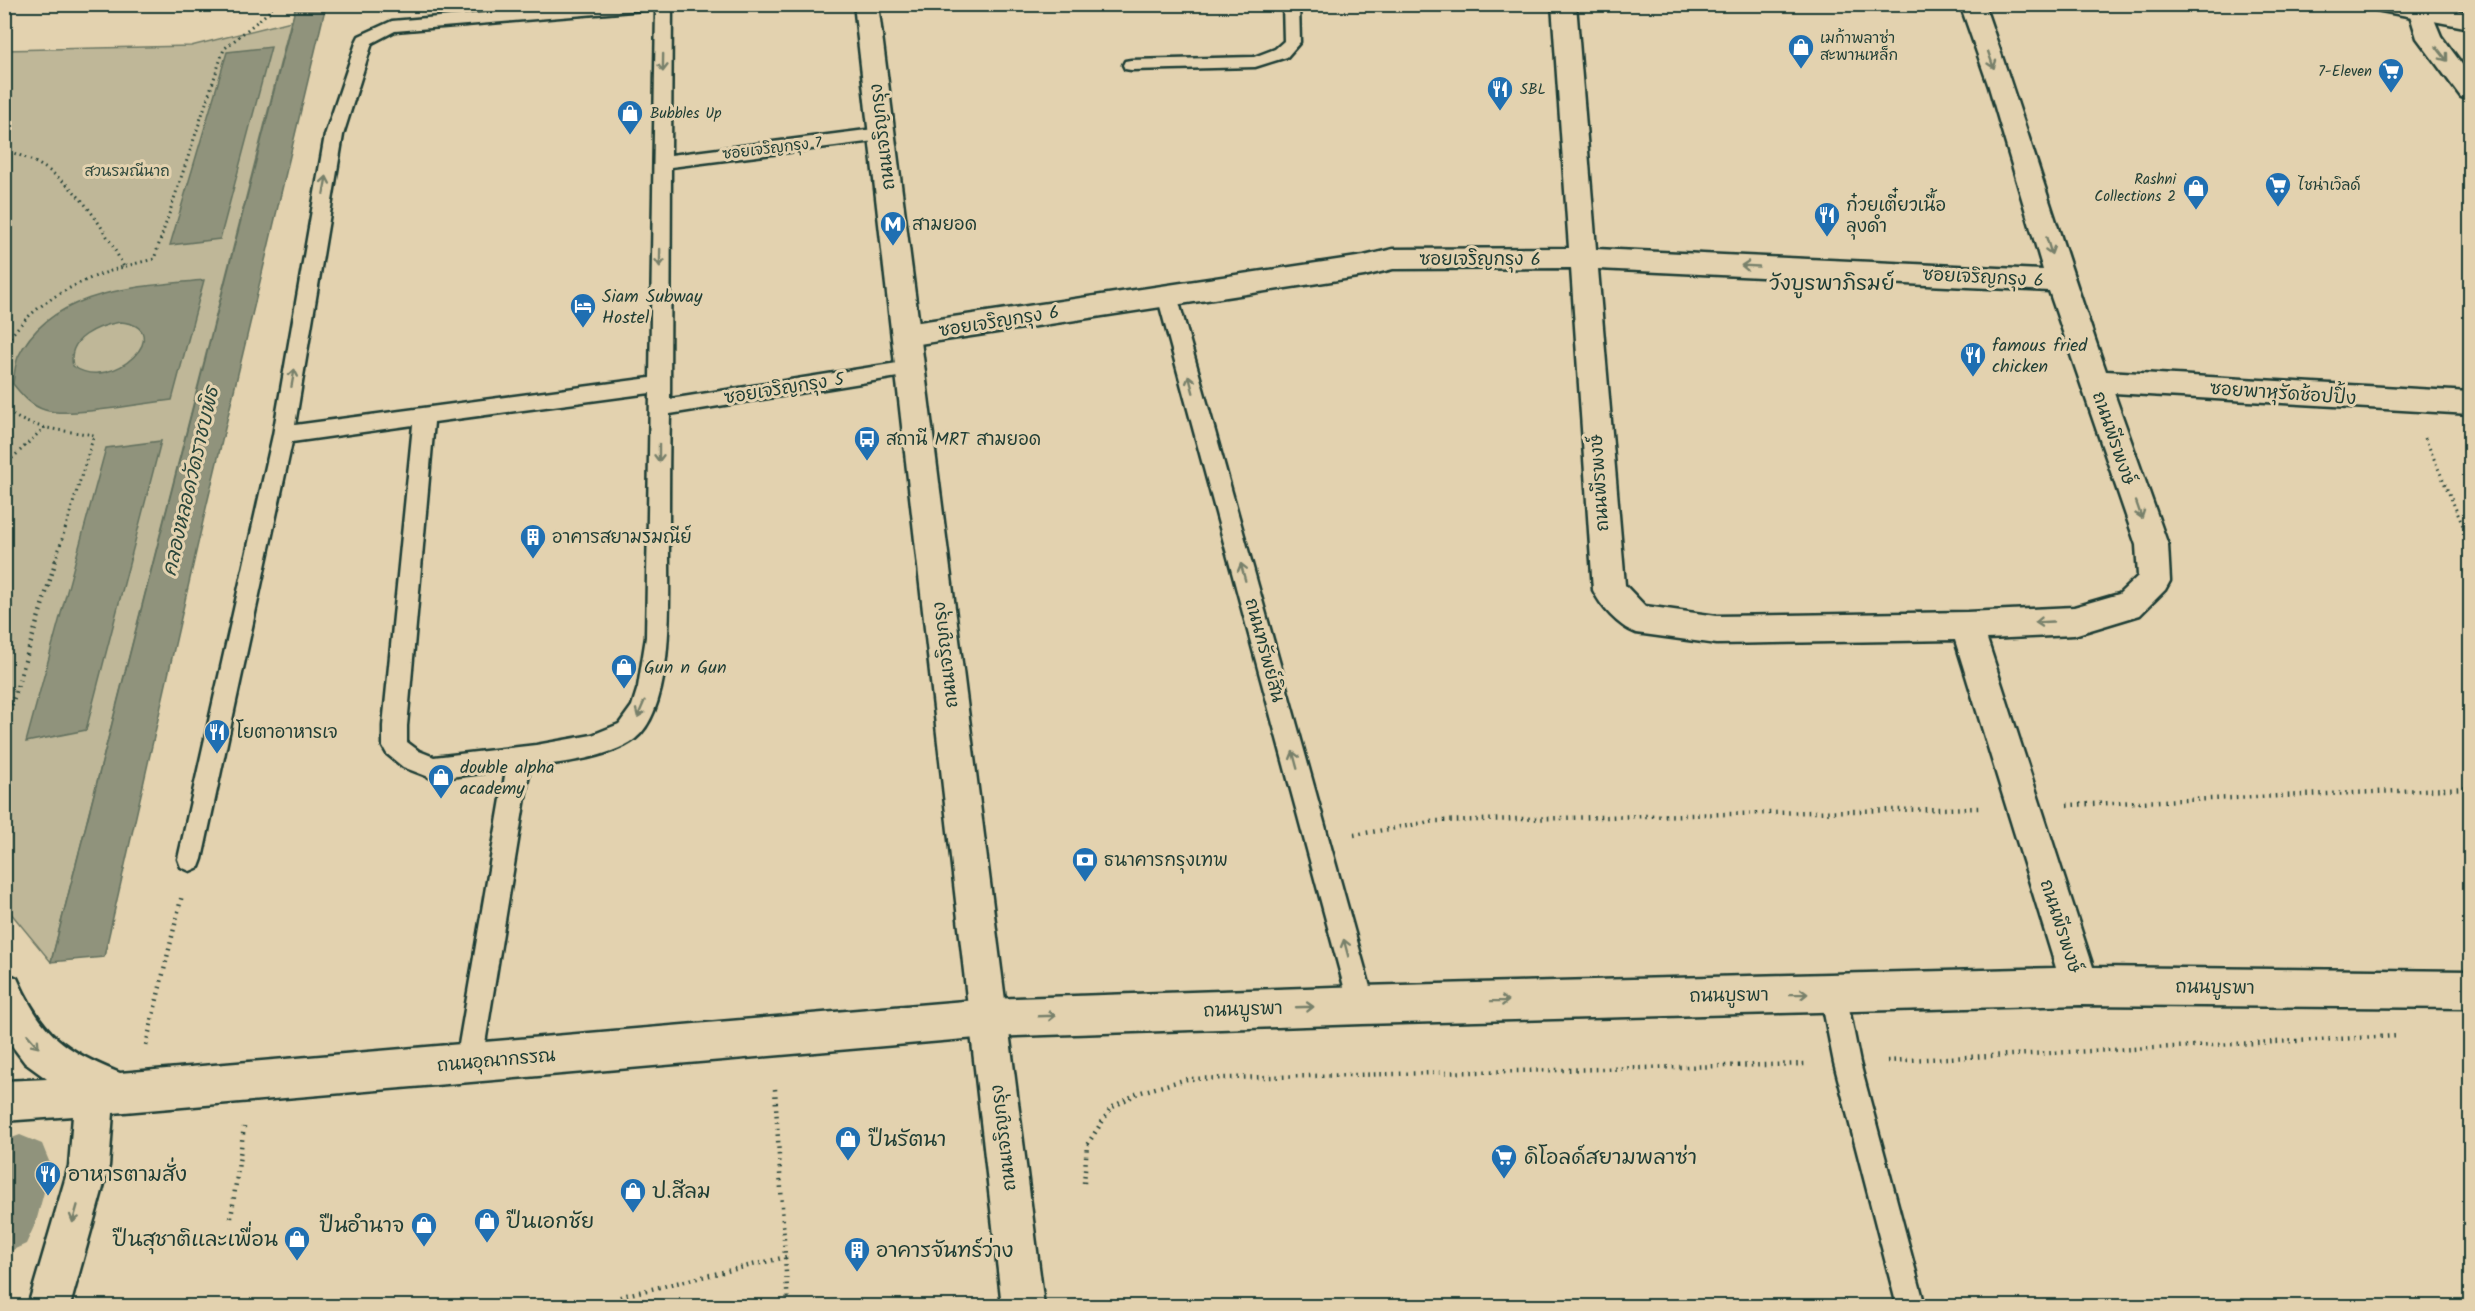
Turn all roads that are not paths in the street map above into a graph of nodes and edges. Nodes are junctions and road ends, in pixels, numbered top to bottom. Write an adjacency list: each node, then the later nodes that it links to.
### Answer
1 (659, 4): 24 (lane, one-way to 1)
2 (664, 4): 13 (lane, one-way to 13)
3 (866, 4): 12 (street, ถนนเจริญกรุง)
4 (1291, 4): 10 (lane)
5 (1564, 4): 14 (street, ถนนพีรพงษ์)
6 (1972, 4): 15 (street, ถนนพีรพงษ์, one-way to 15)
7 (2381, 4): 8 (street)
8 (2420, 8): 9 (street); 11 (street, one-way to 11)
9 (2470, 21)
10 (1131, 65)
11 (2470, 91)
12 (882, 134): 13 (lane, ซอยเจริญกรุง 7); 17 (street, ถนนเจริญกรุง)
13 (662, 162): 20 (lane, one-way to 20)
14 (1583, 258): 15 (street, ซอยเจริญกรุง 6, one-way to 14); 16 (street, ซอยเจริญกรุง 6); 25 (street, ถนนพีรพงษ์)
15 (2060, 281): 19 (street, ถนนพีรพงษ์)
16 (1167, 296): 17 (street, ซอยเจริญกรุง 6); 32 (lane, ถนนทรัพย์สิน, one-way to 16)
17 (906, 335): 18 (street, ถนนเจริญกรุง)
18 (910, 368): 22 (lane, ซอยเจริญกรุง 5); 33 (street, ถนนเจริญกรุง)
19 (2095, 381): 21 (street, ซอยพาหุรัดช้อปปิ้ง); 25 (street, ถนนพีรพงษ์, one-way to 25)
20 (659, 384): 22 (lane); 23 (lane)
21 (2470, 403)
22 (659, 408): 26 (lane, one-way to 26)
23 (424, 416): 24 (lane); 26 (lane)
24 (283, 435): 27 (lane)
25 (1967, 626): 28 (street, ถนนพีรพงษ์)
26 (520, 757): 34 (lane)
27 (190, 859)
28 (2080, 986): 29 (street, ถนนบูรพา); 31 (street, ถนนบูรพา)
29 (2470, 990)
30 (4, 991): 35 (street, one-way to 35)
31 (1833, 993): 32 (street, ถนนบูรพา, one-way to 31); 39 (lane)
32 (1362, 1005): 33 (street, ถนนบูรพา, one-way to 32)
33 (988, 1018): 34 (street, ถนนอุณากรรณ); 38 (street, ถนนเจริญกรุง)
34 (469, 1062): 35 (street, ถนนอุณากรรณ)
35 (117, 1093): 36 (street, ถนนอุณากรรณ); 37 (street, one-way to 37)
36 (4, 1101)
37 (49, 1306)
38 (1023, 1306)
39 (1911, 1306)

